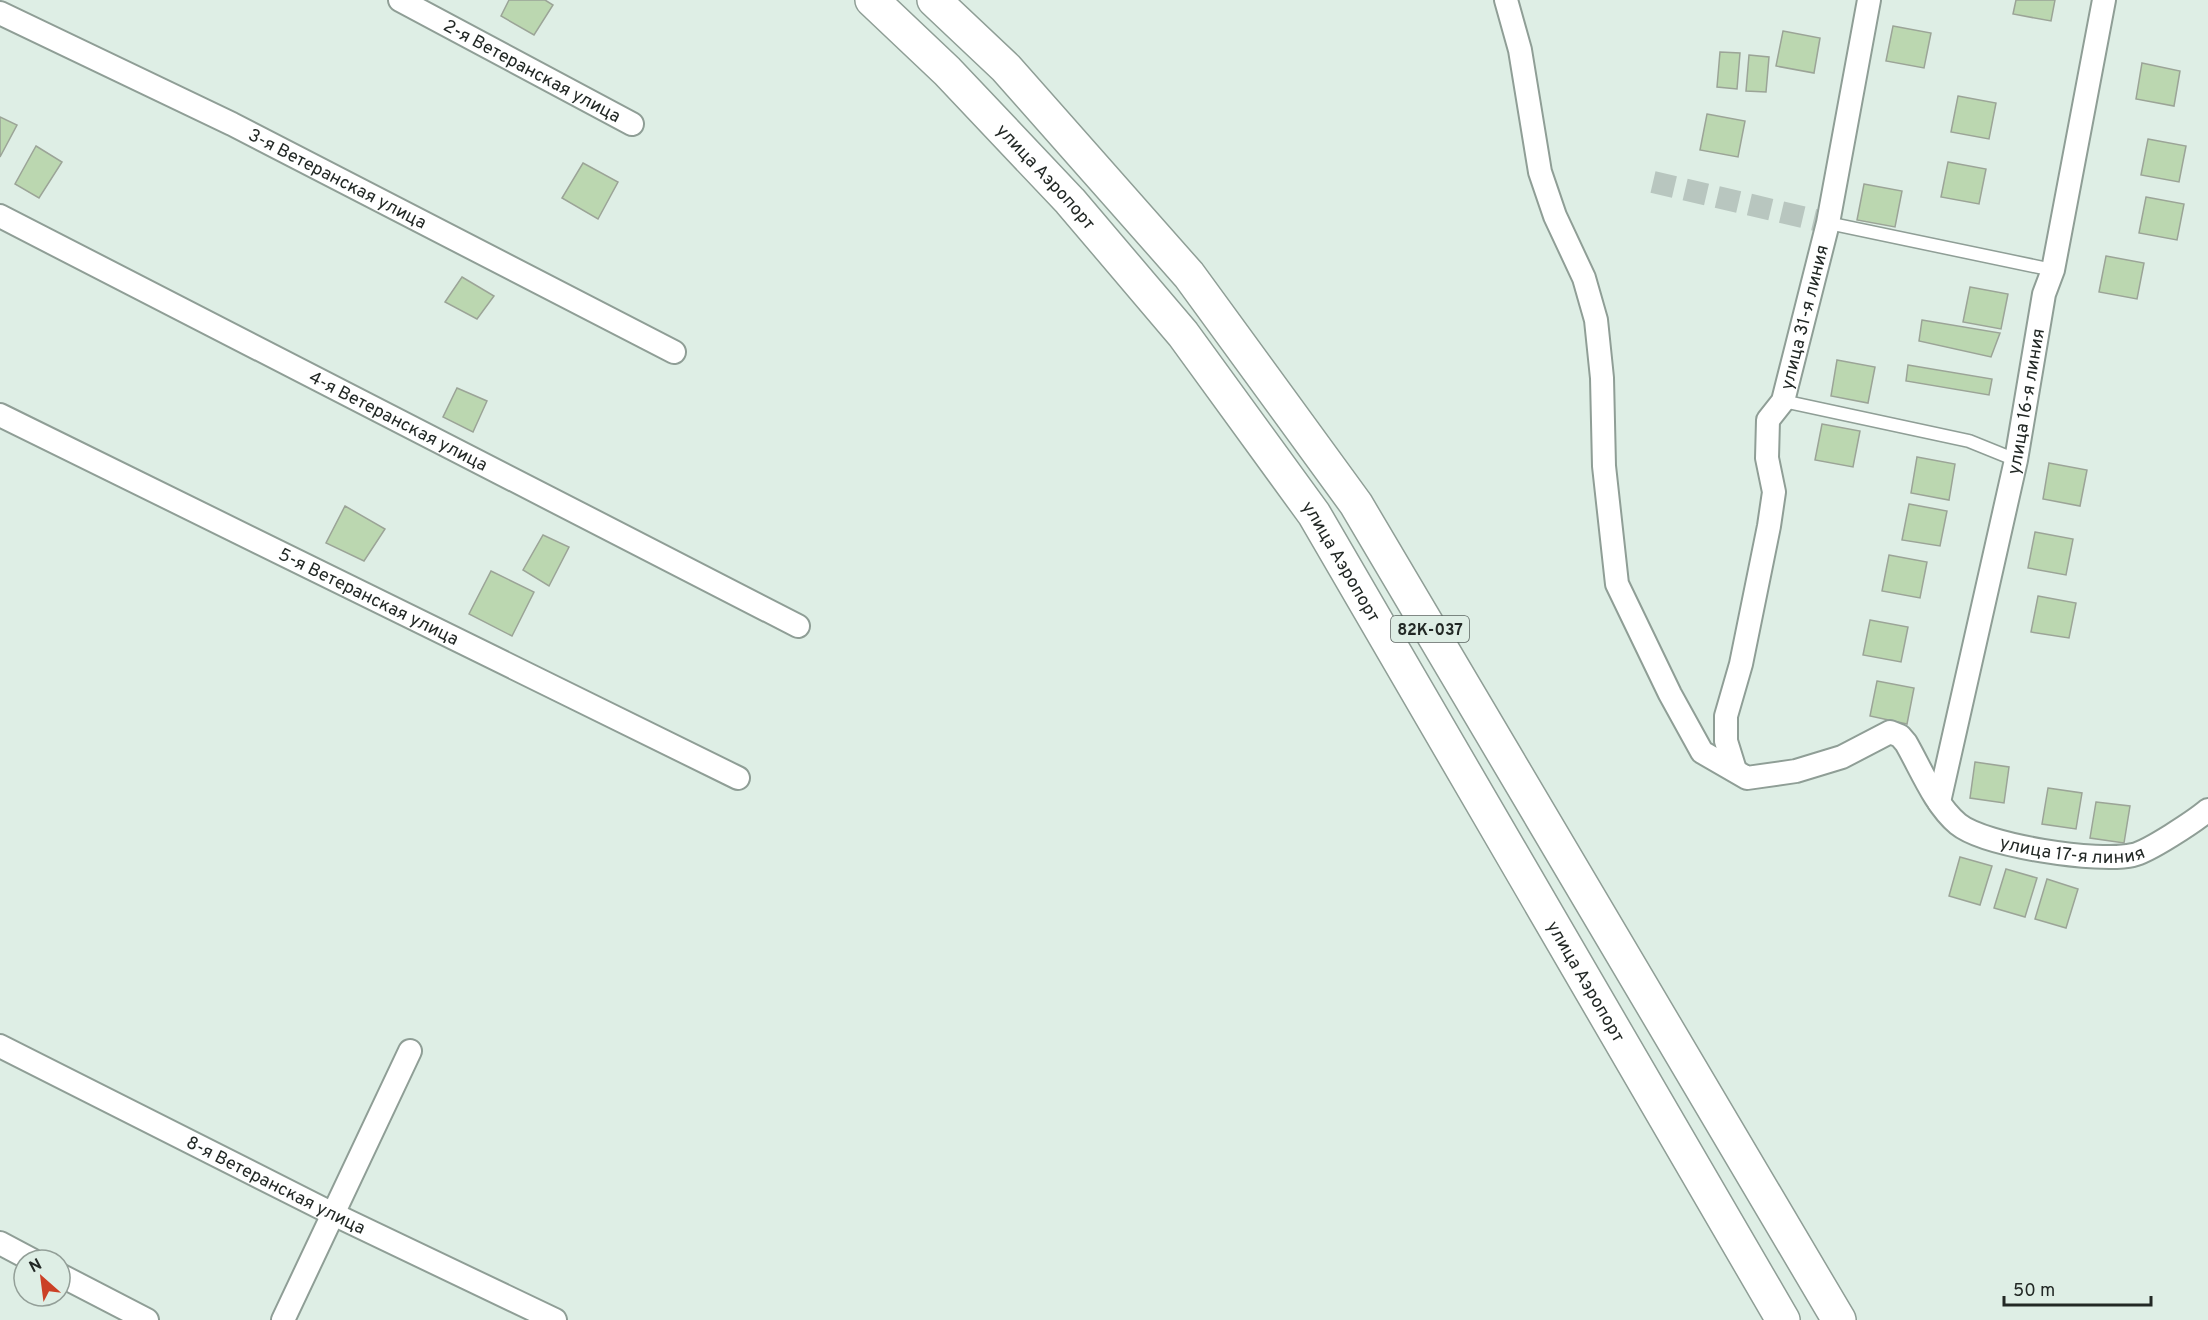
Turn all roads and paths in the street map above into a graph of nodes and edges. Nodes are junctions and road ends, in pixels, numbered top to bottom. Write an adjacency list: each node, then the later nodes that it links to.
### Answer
1 (400, 0): 8 (street, 2-я Ветеранская улица)
2 (872, 0): 28 (main road, улица Аэропорт)
3 (934, 0): 29 (main road, 82К-037)
4 (1506, 0): 17 (street)
5 (1869, 0): 10 (street, улица 31-я линия)
6 (2104, 0): 11 (street, улица 16-я линия)
7 (0, 13): 12 (street, 3-я Ветеранская улица)
8 (632, 124)
9 (0, 216): 16 (street, 4-я Ветеранская улица)
10 (1828, 223): 11 (lane); 13 (street, улица 31-я линия)
11 (2053, 270): 15 (street, улица 16-я линия)
12 (674, 352)
13 (1783, 401): 15 (lane); 17 (street, улица 31-я линия)
14 (0, 415): 18 (street, 5-я Ветеранская улица)
15 (2016, 460): 19 (street, улица 16-я линия)
16 (798, 626)
17 (1735, 770): 19 (street, улица 17-я линия)
18 (738, 778)
19 (1939, 802): 20 (street, улица 17-я линия)
20 (2208, 810)
21 (0, 1046): 23 (street, 8-я Ветеранская улица)
22 (410, 1050): 23 (street)
23 (331, 1213): 26 (street); 27 (street, 8-я Ветеранская улица)
24 (72, 1281): 25 (street)
25 (147, 1320)
26 (283, 1320)
27 (555, 1320)
28 (1784, 1320)
29 (1839, 1320)

